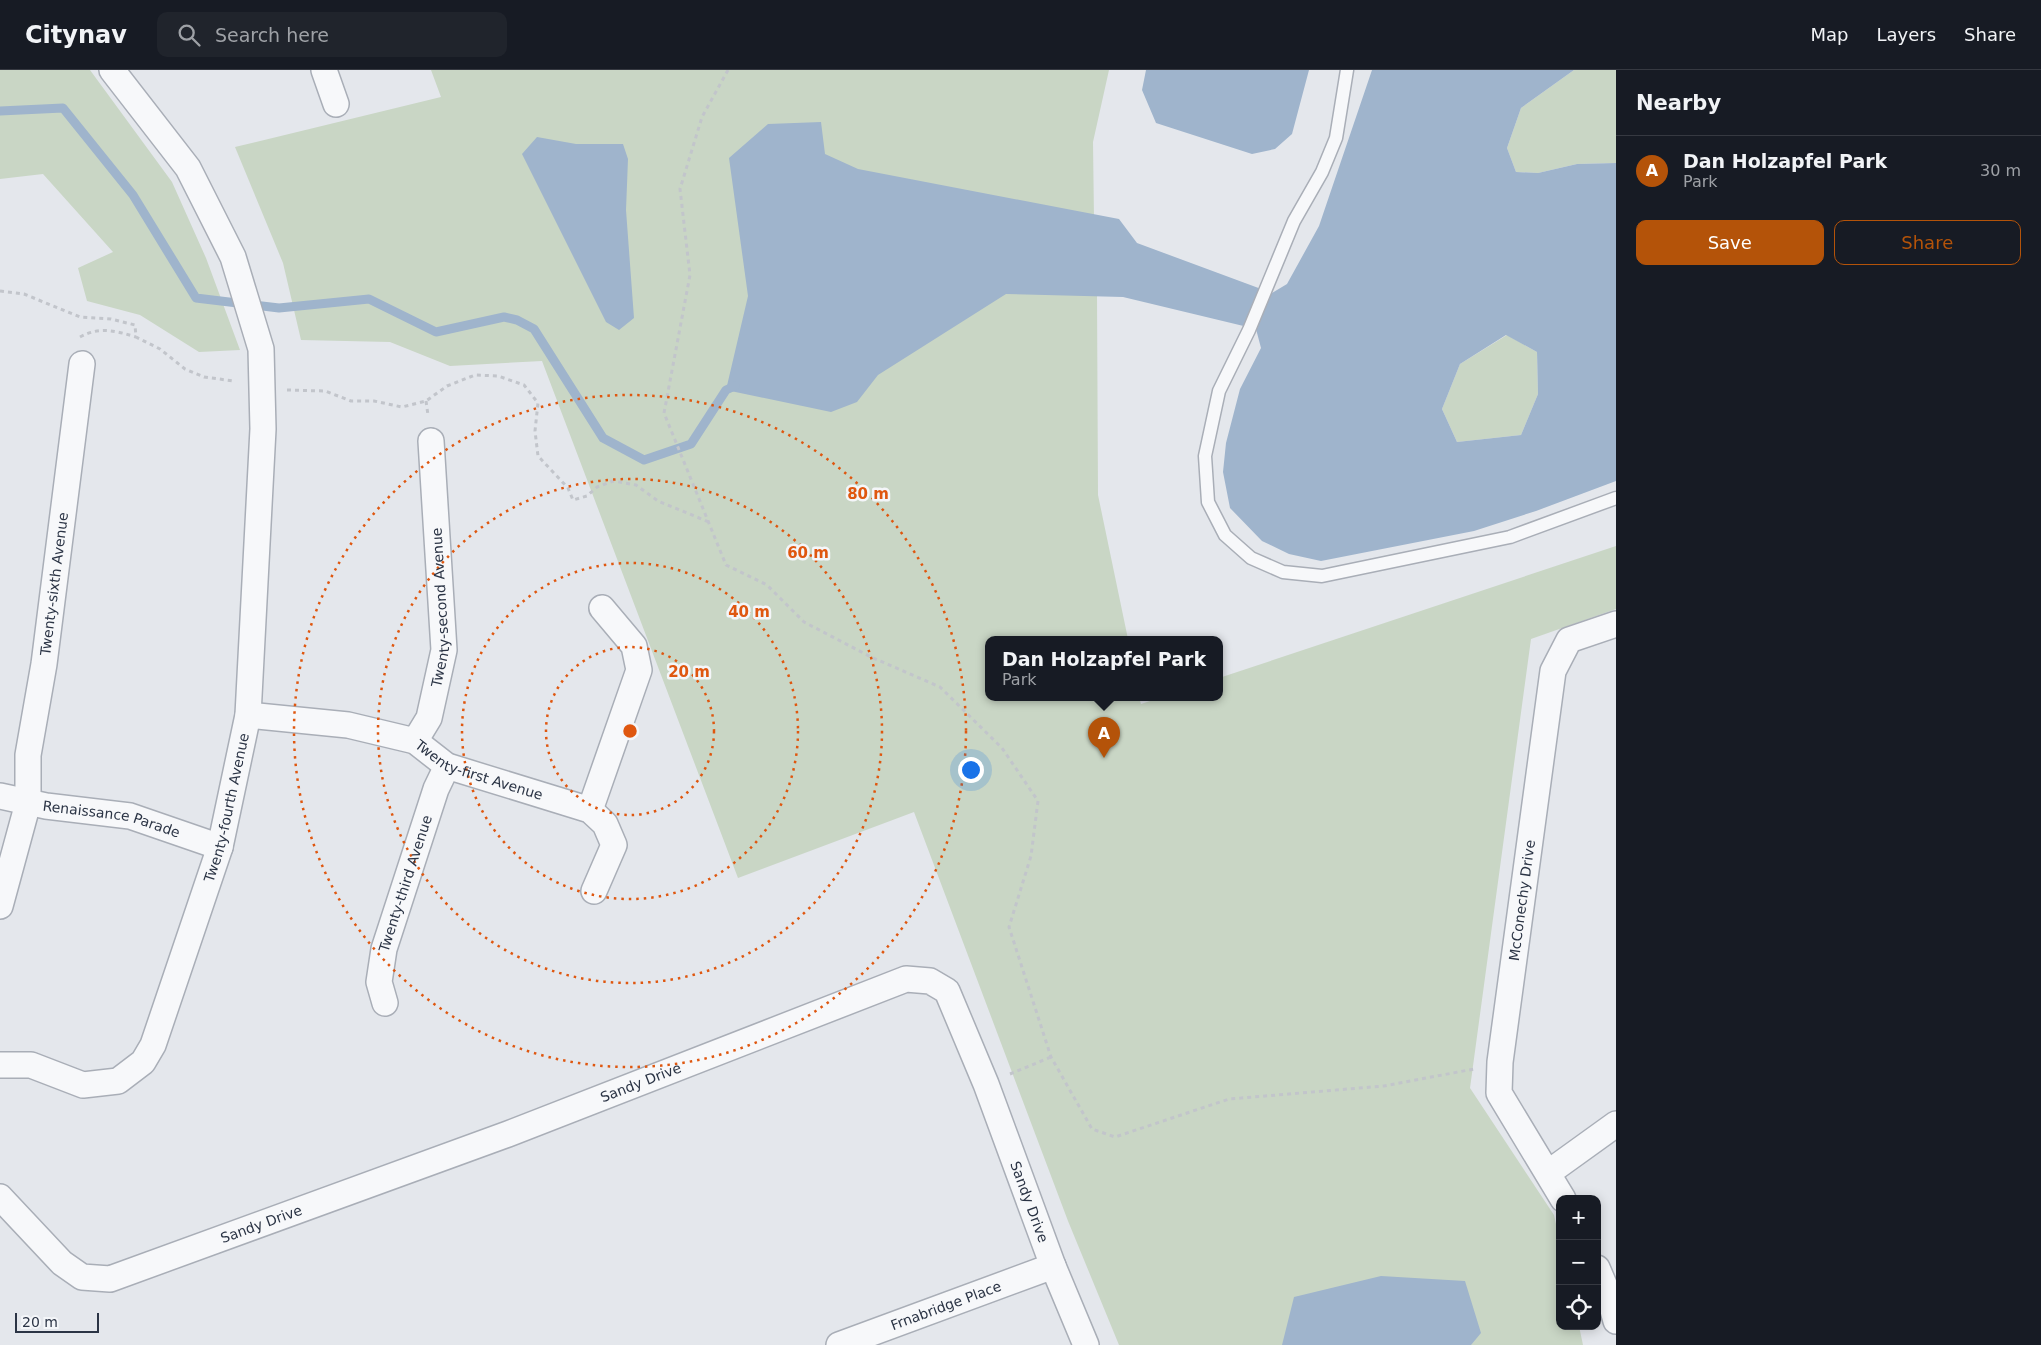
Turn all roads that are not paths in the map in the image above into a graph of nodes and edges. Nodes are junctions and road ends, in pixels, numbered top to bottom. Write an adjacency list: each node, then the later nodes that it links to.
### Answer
1 (112, 70): 10 (street, Twenty-fourth Avenue)
2 (324, 70): 4 (street)
3 (1347, 70): 7 (lane)
4 (336, 104)
5 (82, 364): 14 (street, Twenty-sixth Avenue)
6 (431, 441): 11 (street, Twenty-second Avenue)
7 (1616, 498)
8 (602, 608): 15 (street)
9 (1616, 624): 22 (street, McConechy Drive)
10 (248, 715): 11 (street, Twenty-first Avenue); 16 (street, Twenty-fourth Avenue)
11 (415, 741): 12 (street, Twenty-first Avenue)
12 (447, 766): 15 (street, Twenty-first Avenue); 19 (street, Twenty-third Avenue)
13 (0, 796): 14 (street, Renaissance Parade)
14 (28, 803): 16 (street, Renaissance Parade); 18 (street, Twenty-sixth Avenue)
15 (590, 810): 17 (street)
16 (220, 847): 20 (street, Twenty-fourth Avenue)
17 (594, 891)
18 (0, 906)
19 (385, 1003)
20 (0, 1065)
21 (1616, 1124): 22 (street)
22 (1548, 1174): 23 (street, McConechy Drive)
23 (1561, 1195)
24 (0, 1197): 25 (street, Sandy Drive)
25 (1053, 1266): 28 (street, Frnabridge Place); 29 (street, Sandy Drive)
26 (1601, 1277): 27 (street)
27 (1616, 1321)
28 (839, 1345)
29 (1086, 1345)

